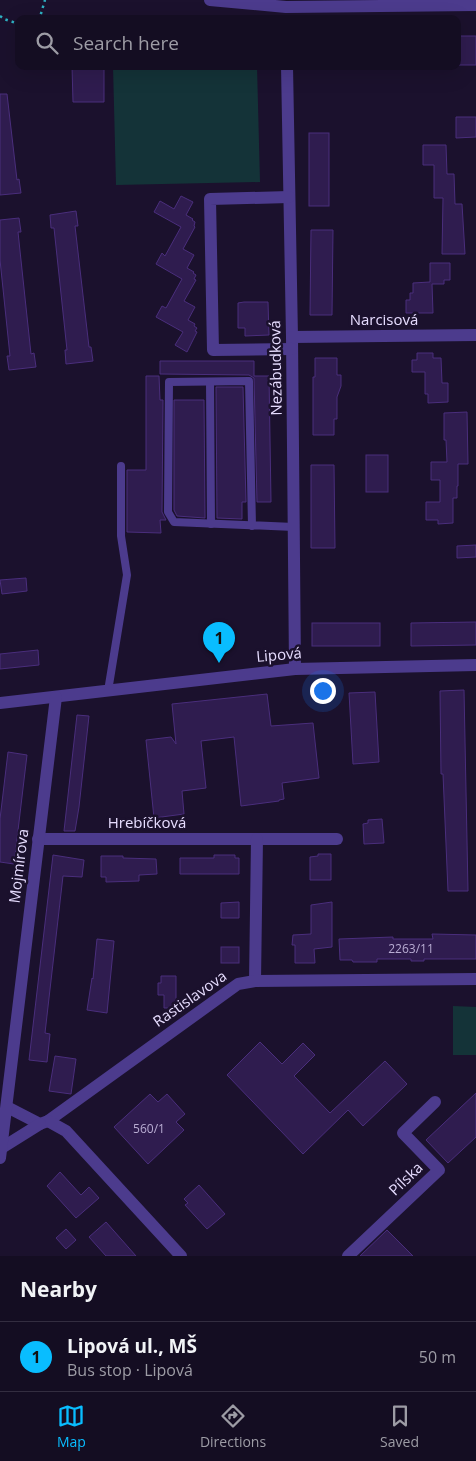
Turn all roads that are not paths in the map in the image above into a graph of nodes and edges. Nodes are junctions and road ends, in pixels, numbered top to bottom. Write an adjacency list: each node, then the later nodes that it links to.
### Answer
1 (210, 0): 3 (street)
2 (476, 5): 3 (street)
3 (286, 9)
4 (287, 70): 5 (street, Nezábudková)
5 (289, 197): 7 (street, Nezábudková); 7 (street, Narcisová)
6 (476, 335): 7 (street, Narcisová)
7 (292, 343): 12 (street, Nezábudková)
8 (210, 382): 10 (lane); 10 (lane); 11 (lane)
9 (121, 466): 15 (lane)
10 (211, 524): 11 (lane)
11 (252, 526): 12 (lane)
12 (294, 528): 14 (street, Nezábudková)
13 (476, 664): 14 (street, Lipová)
14 (295, 669): 15 (street, Lipová)
15 (108, 691): 16 (street, Lipová)
16 (56, 697): 17 (street, Lipová); 18 (street, Mojmírova)
17 (0, 703)
18 (38, 839): 19 (street, Hrebíčková); 24 (street, Mojmírova)
19 (257, 839): 20 (street, Hrebíčková); 22 (street)
20 (337, 839)
21 (476, 979): 22 (street, Rastislavova)
22 (255, 980): 25 (street, Rastislavova)
23 (435, 1102): 29 (street, Pílska)
24 (7, 1107): 25 (street); 26 (street, Mojmírova)
25 (44, 1123): 26 (street, Rastislavova); 28 (street)
26 (0, 1149): 27 (street, Mojmírova)
27 (0, 1158)
28 (180, 1256)
29 (348, 1256)

